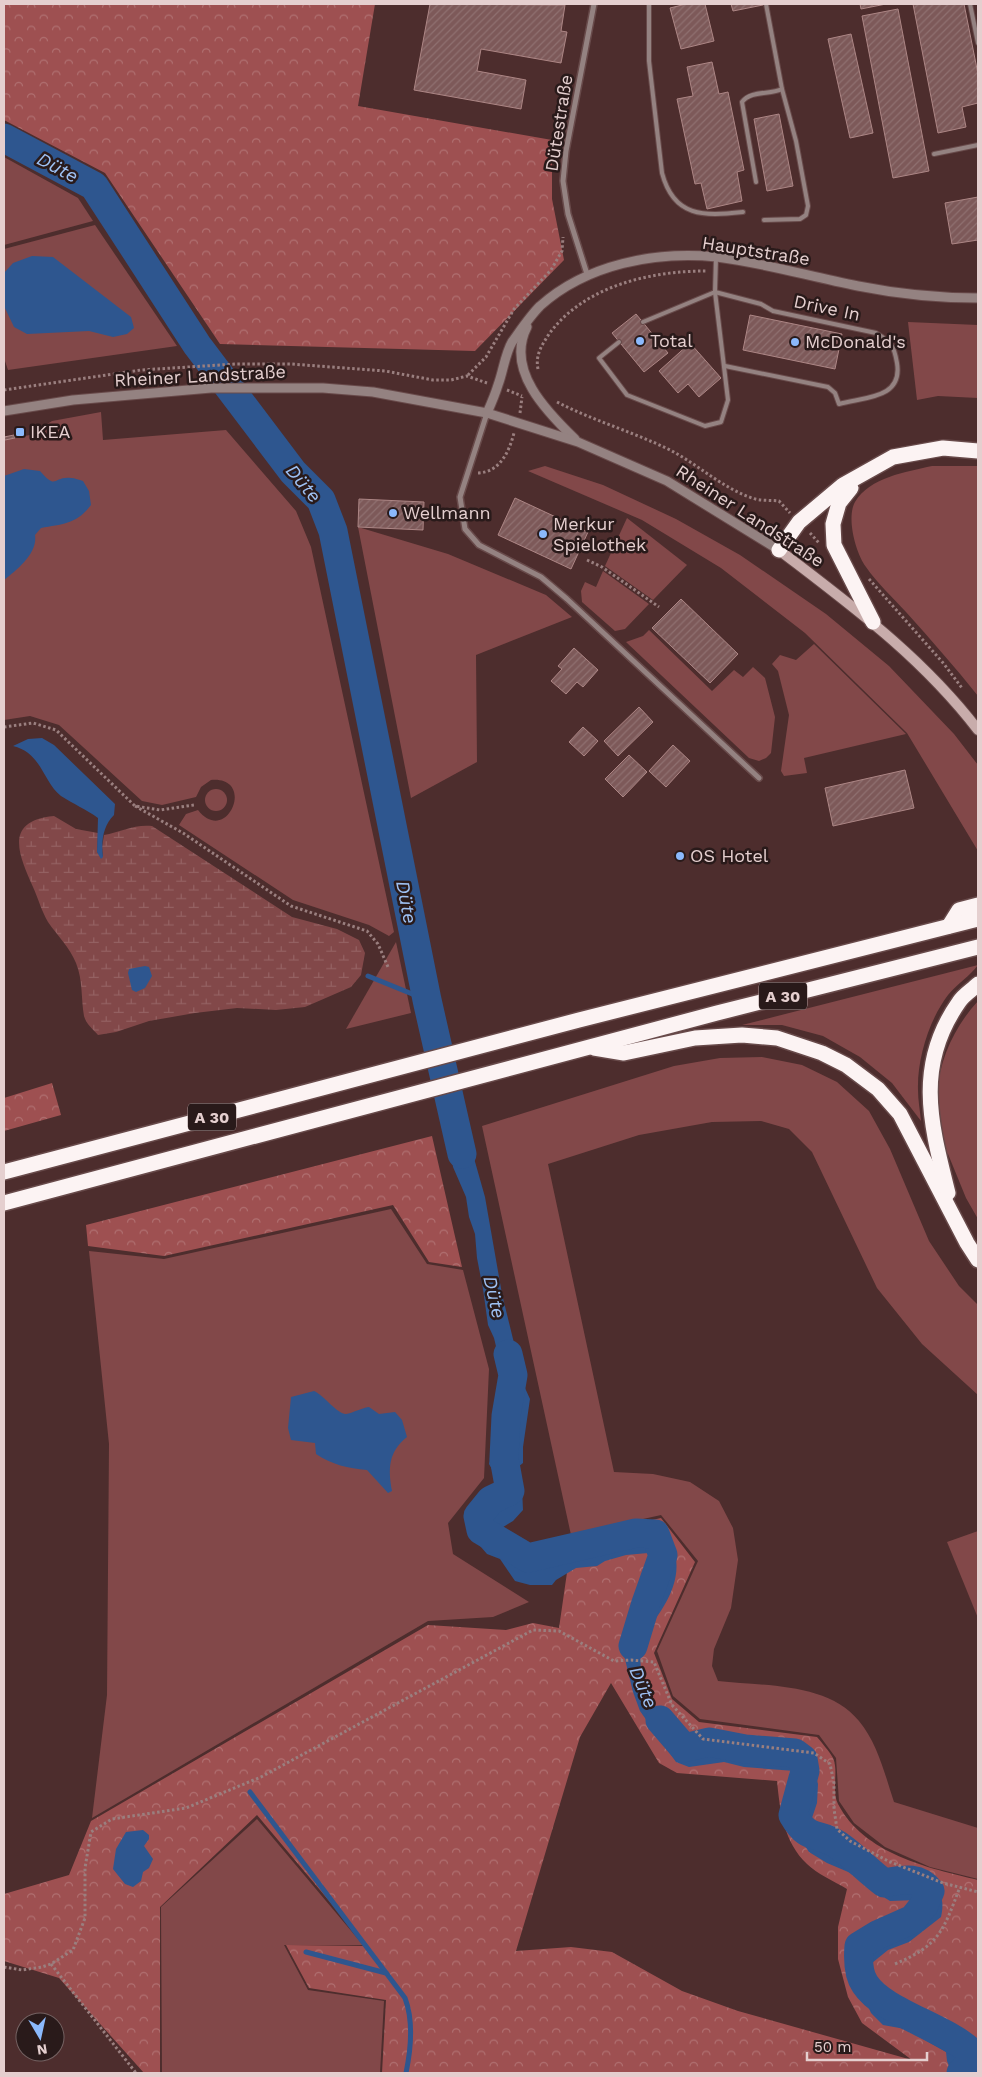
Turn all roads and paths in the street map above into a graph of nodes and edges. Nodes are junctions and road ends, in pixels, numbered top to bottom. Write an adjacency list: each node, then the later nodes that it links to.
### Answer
1 (594, 4): 14 (street, Dütestraße)
2 (649, 4): 10 (lane)
3 (766, 4): 6 (lane)
4 (970, 4): 5 (lane)
5 (978, 43)
6 (782, 89): 9 (lane); 11 (lane)
7 (978, 145): 8 (lane)
8 (934, 154)
9 (756, 182)
10 (743, 212)
11 (764, 220)
12 (563, 235): 21 (path)
13 (716, 257): 14 (street, Hauptstraße); 15 (lane); 16 (street, Hauptstraße)
14 (587, 274): 17 (street, Hauptstraße)
15 (714, 292): 18 (lane); 20 (lane); 20 (lane, Drive In)
16 (978, 298)
17 (539, 307): 22 (street, Hauptstraße); 24 (street)
18 (643, 322)
19 (619, 342): 20 (lane)
20 (725, 366)
21 (468, 376): 22 (path); 23 (path)
22 (498, 386): 25 (path); 27 (street, Hauptstraße)
23 (4, 390)
24 (532, 390): 25 (path); 29 (street)
25 (522, 396): 28 (path)
26 (4, 411): 27 (street, Rheiner Landstraße)
27 (487, 413): 28 (street, Rheiner Landstraße); 32 (street)
28 (518, 422): 29 (street, Rheiner Landstraße); 32 (path)
29 (578, 442): 33 (street, Rheiner Landstraße)
30 (978, 450): 31 (highway)
31 (893, 457): 33 (highway); 36 (highway)
32 (469, 472): 39 (street)
33 (779, 550): 36 (main road, Rheiner Landstraße)
34 (588, 560): 35 (path)
35 (659, 607)
36 (873, 622): 38 (main road, Rheiner Landstraße)
37 (4, 727): 41 (path)
38 (978, 730)
39 (759, 778)
40 (194, 805): 41 (path)
41 (135, 806): 46 (path)
42 (978, 905): 44 (highway)
43 (978, 919): 44 (highway, A 30)
44 (949, 926): 49 (highway, A 30)
45 (978, 947): 48 (highway, A 30)
46 (388, 967)
47 (978, 984): 51 (highway)
48 (589, 1047): 50 (highway, A 30); 51 (highway)
49 (4, 1172)
50 (4, 1203)
51 (952, 1212): 52 (highway)
52 (978, 1260)
53 (960, 1887): 54 (path); 55 (path); 56 (path)
54 (978, 1892)
55 (51, 1964): 57 (path); 58 (path)
56 (895, 1964)
57 (4, 1967)
58 (136, 2073)

